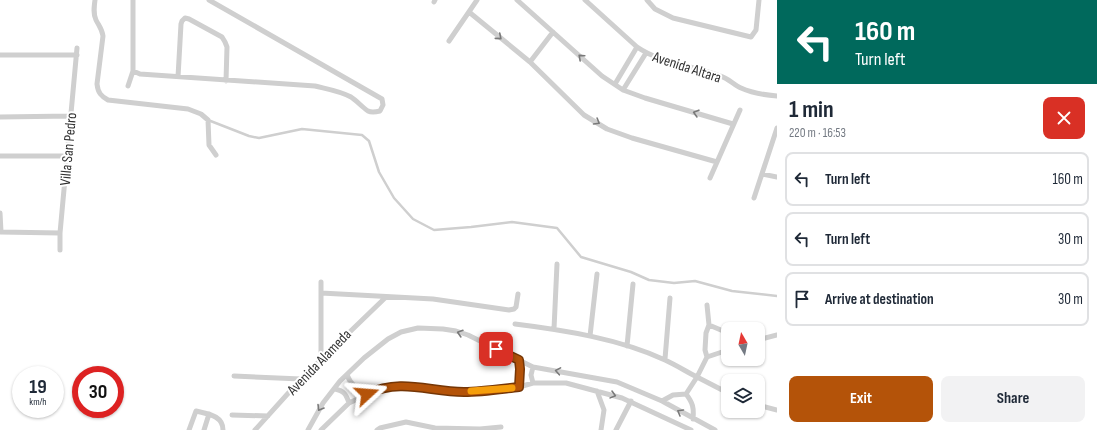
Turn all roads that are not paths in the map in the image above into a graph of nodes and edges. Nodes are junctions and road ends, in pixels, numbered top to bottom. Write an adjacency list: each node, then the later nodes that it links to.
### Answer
1 (95, 0): 30 (street)
2 (133, 0): 20 (street)
3 (209, 0): 22 (street)
4 (478, 0): 9 (street)
5 (517, 0): 10 (street)
6 (585, 0): 12 (street, Avenida Altara)
7 (646, 0): 8 (street)
8 (760, 0)
9 (469, 12): 11 (street); 17 (street, one-way to 17)
10 (553, 32): 17 (street); 23 (street, one-way to 10)
11 (449, 42)
12 (637, 47): 14 (street, Avenida Altara); 18 (street)
13 (77, 48): 16 (street, Villa San Pedro)
14 (646, 53): 19 (street); 26 (street, Avenida Altara)
15 (0, 55): 16 (street)
16 (77, 55): 28 (street, Villa San Pedro)
17 (530, 62): 37 (street, one-way to 37)
18 (626, 66): 19 (street); 23 (street)
19 (635, 70): 25 (street)
20 (133, 71): 21 (street); 24 (street)
21 (178, 77): 22 (street); 22 (street)
22 (226, 81)
23 (614, 84): 25 (street)
24 (128, 86)
25 (623, 90): 31 (street, one-way to 25)
26 (777, 96)
27 (740, 110): 31 (street)
28 (71, 116): 29 (street); 36 (street, Villa San Pedro)
29 (0, 117)
30 (208, 120): 34 (street); 52 (lane)
31 (733, 124): 37 (street)
32 (777, 128): 33 (street)
33 (776, 136): 38 (street)
34 (216, 155)
35 (0, 156): 36 (street)
36 (68, 156): 44 (street, Villa San Pedro)
37 (717, 162): 40 (street)
38 (762, 174): 39 (street); 41 (street)
39 (777, 177)
40 (710, 178)
41 (754, 198)
42 (0, 213): 43 (street)
43 (1, 232): 44 (street)
44 (60, 233): 45 (street, Villa San Pedro)
45 (60, 250)
46 (557, 264): 58 (street)
47 (597, 274): 61 (street)
48 (321, 282): 50 (street)
49 (633, 284): 63 (street)
50 (321, 293): 53 (street); 66 (street)
51 (518, 294): 53 (street)
52 (777, 296)
53 (386, 297): 66 (street, Avenida Alameda)
54 (670, 298): 67 (street)
55 (707, 305): 57 (street)
56 (515, 324): 58 (street)
57 (710, 325): 59 (street); 65 (street)
58 (554, 329): 61 (street)
59 (721, 330)
60 (777, 335): 62 (street)
61 (590, 336): 63 (street)
62 (765, 338)
63 (627, 346): 67 (street)
64 (721, 352): 65 (street)
65 (707, 357): 72 (street)
66 (321, 359): 73 (street, Avenida Alameda)
67 (665, 359): 72 (street)
68 (519, 360): 69 (street); 70 (street, one-way to 70); 75 (street)
69 (533, 367): 74 (street); 82 (street, one-way to 69)
70 (347, 375): 76 (street); 79 (street)
71 (234, 376): 73 (street)
72 (698, 377): 77 (street); 80 (street)
73 (301, 378): 88 (street, Avenida Alameda)
74 (533, 383): 75 (street); 78 (street)
75 (519, 387): 79 (street)
76 (335, 389): 83 (street); 98 (street, one-way to 98)
77 (721, 390)
78 (598, 391): 81 (street, one-way to 81); 101 (street)
79 (367, 394): 83 (street)
80 (686, 394): 82 (street); 89 (street)
81 (631, 401): 102 (street); 103 (street)
82 (662, 401): 89 (street, one-way to 82)
83 (349, 403): 91 (street)
84 (765, 407): 85 (street)
85 (777, 410)
86 (209, 414): 94 (street); 95 (street); 96 (street)
87 (232, 415): 88 (street)
88 (268, 416): 97 (street, Avenida Alameda)
89 (693, 419): 104 (street)
90 (501, 427): 93 (street)
91 (324, 429)
92 (435, 429): 99 (street); 100 (street)
93 (492, 429): 100 (street)
94 (189, 430)
95 (204, 430)
96 (223, 430)
97 (255, 430)
98 (308, 430)
99 (376, 430)
100 (480, 430)
101 (601, 430)
102 (616, 430)
103 (691, 430)
104 (715, 430)

